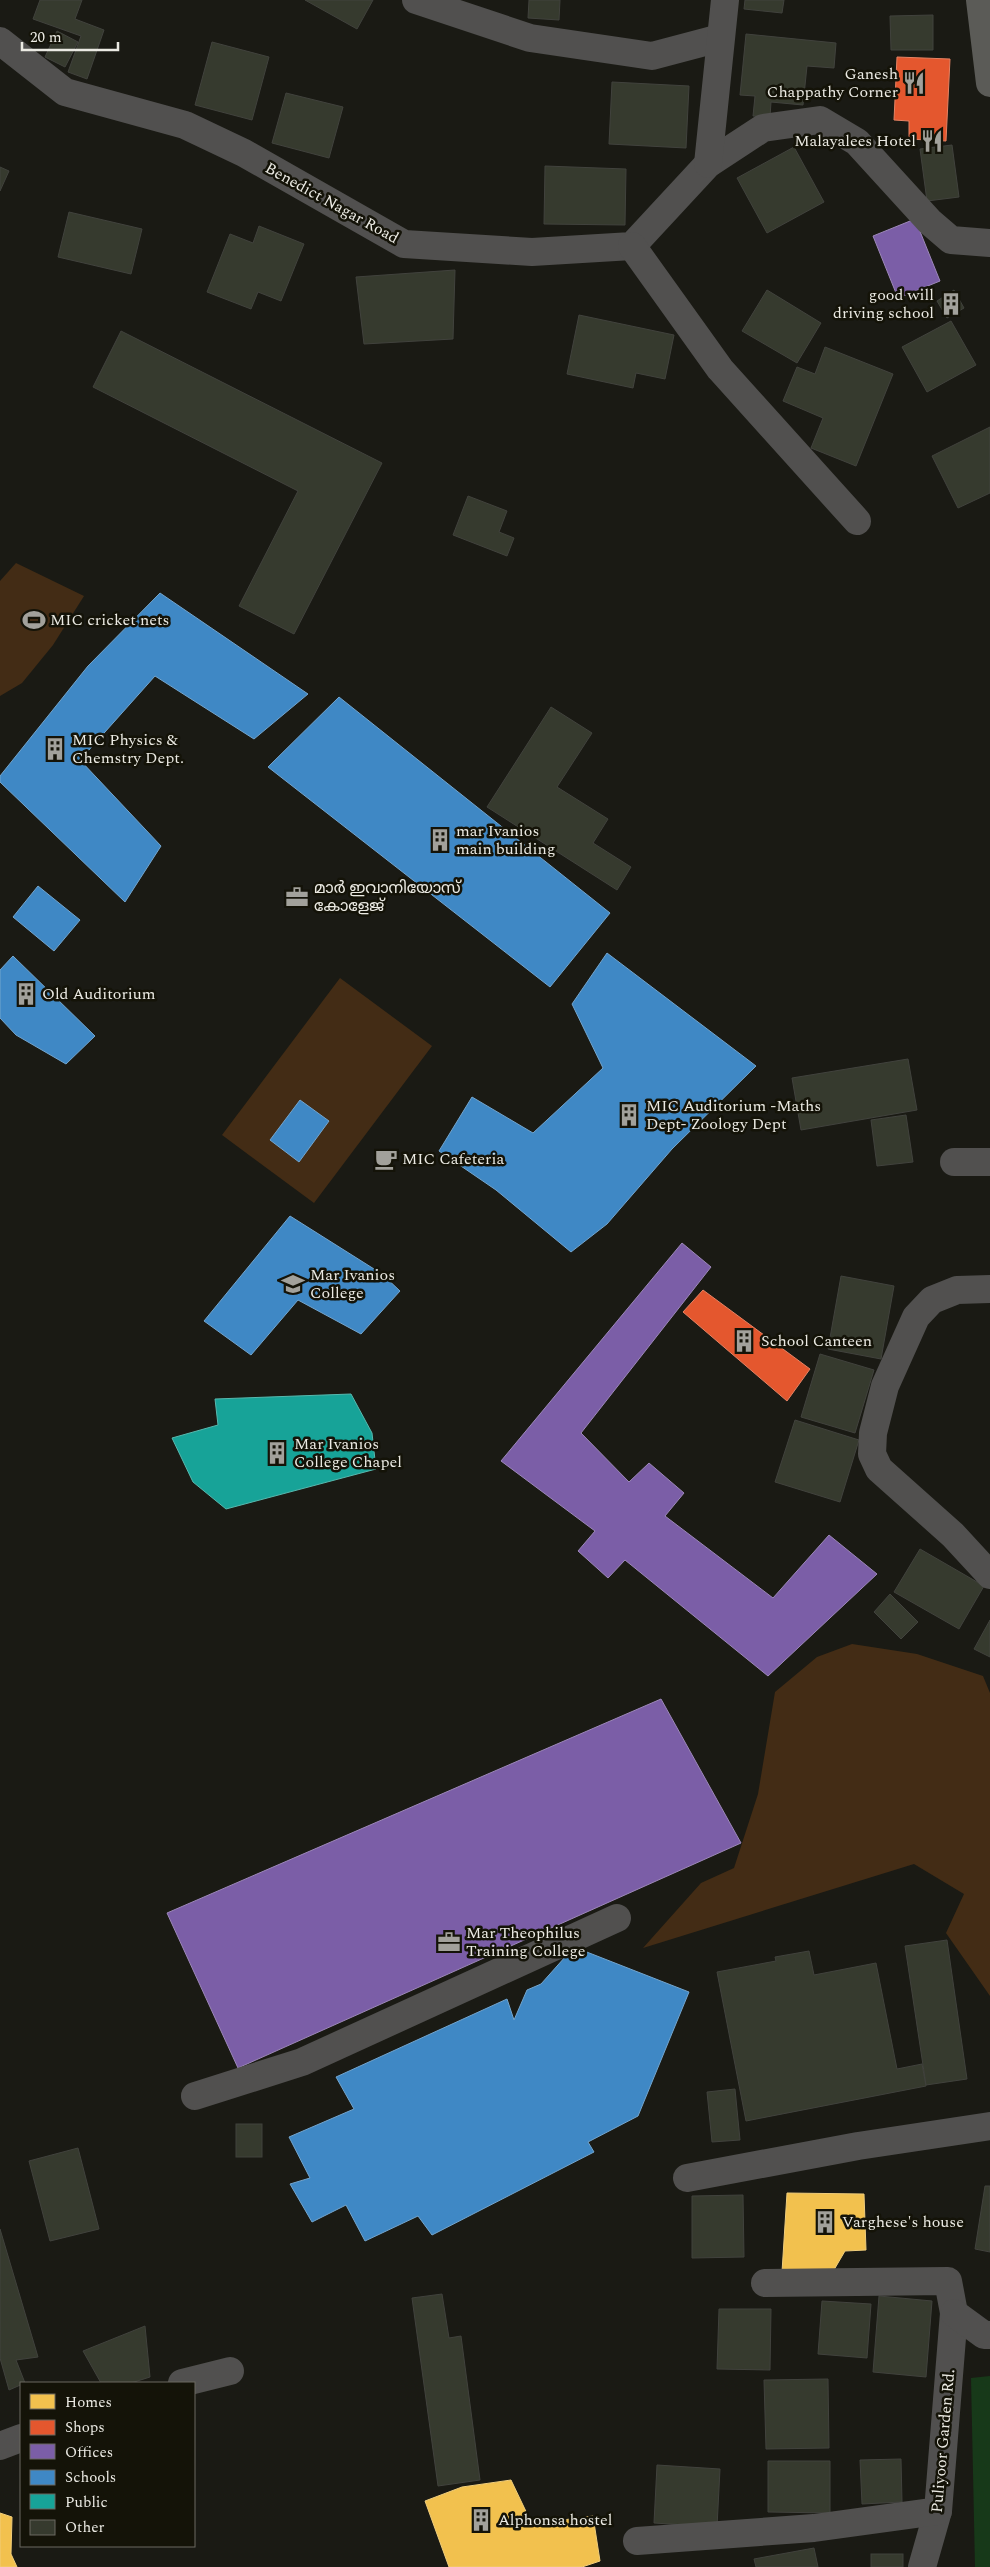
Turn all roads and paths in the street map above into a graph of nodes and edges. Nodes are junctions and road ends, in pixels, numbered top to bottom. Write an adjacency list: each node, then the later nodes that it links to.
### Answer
1 (416, 0): 4 (street)
2 (725, 0): 4 (street)
3 (980, 0): 6 (main road)
4 (720, 38): 7 (street)
5 (0, 41): 9 (street, Benedict Nagar Road)
6 (990, 83)
7 (708, 164): 8 (street); 9 (street)
8 (990, 243)
9 (632, 246): 10 (street)
10 (857, 521)
11 (954, 1162): 12 (street)
12 (990, 1162)
13 (990, 1289): 14 (street)
14 (990, 1575)
15 (617, 1918): 16 (street)
16 (195, 2096)
17 (990, 2126): 18 (street)
18 (688, 2178)
19 (765, 2283): 20 (street, Puliyoor Garden Rd.)
20 (954, 2313): 21 (street); 26 (street, Puliyoor Garden Rd.)
21 (990, 2335)
22 (230, 2371): 23 (street)
23 (186, 2382)
24 (20, 2438): 25 (street)
25 (0, 2446)
26 (938, 2511): 27 (street); 28 (street, Puliyoor Garden Rd.)
27 (637, 2541)
28 (922, 2567)

